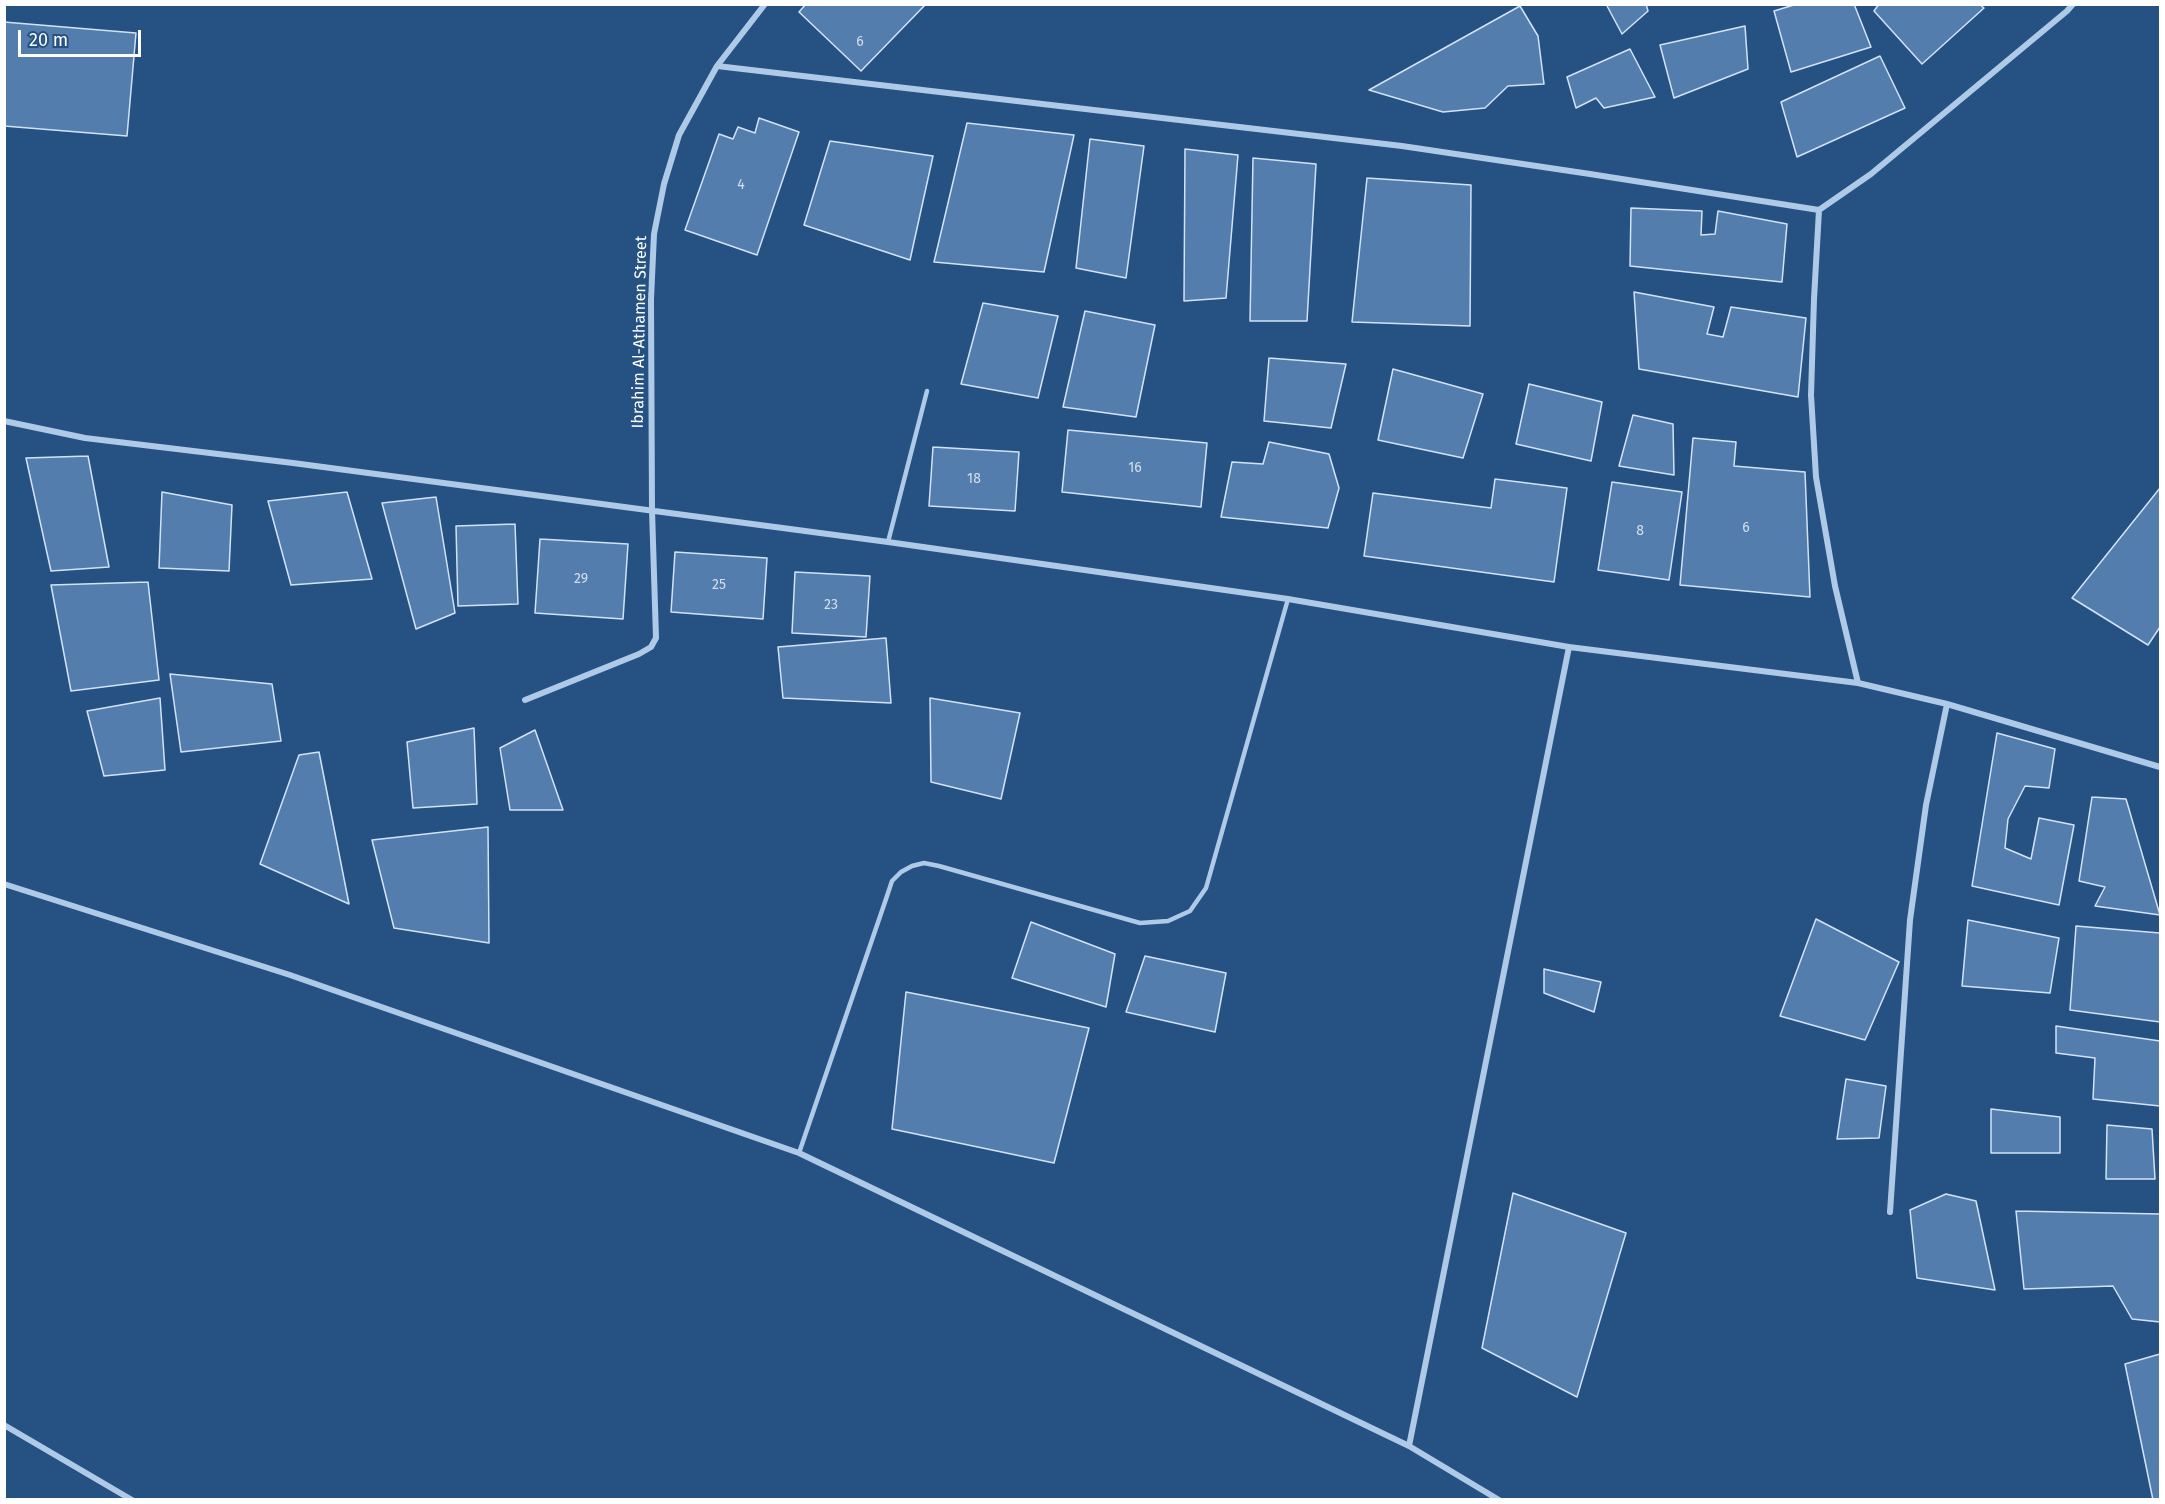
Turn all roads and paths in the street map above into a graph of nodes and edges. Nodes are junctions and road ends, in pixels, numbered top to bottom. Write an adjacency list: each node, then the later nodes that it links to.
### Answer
1 (765, 4): 3 (street, Ibrahim Al-Athamen Street)
2 (2073, 4): 4 (street)
3 (717, 66): 4 (street); 7 (street, Ibrahim Al-Athamen Street)
4 (1819, 210): 11 (street)
5 (927, 391): 8 (lane)
6 (4, 421): 7 (street)
7 (652, 510): 8 (street); 12 (street, Ibrahim Al-Athamen Street)
8 (888, 542): 9 (street)
9 (1288, 599): 10 (street); 16 (lane)
10 (1569, 646): 11 (street); 19 (street)
11 (1858, 683): 13 (street)
12 (525, 700)
13 (1947, 704): 14 (street); 17 (street)
14 (2160, 767)
15 (4, 884): 16 (street)
16 (799, 1154): 19 (street)
17 (1890, 1212)
18 (4, 1425): 20 (street)
19 (1409, 1446): 21 (street)
20 (132, 1500)
21 (1499, 1500)

